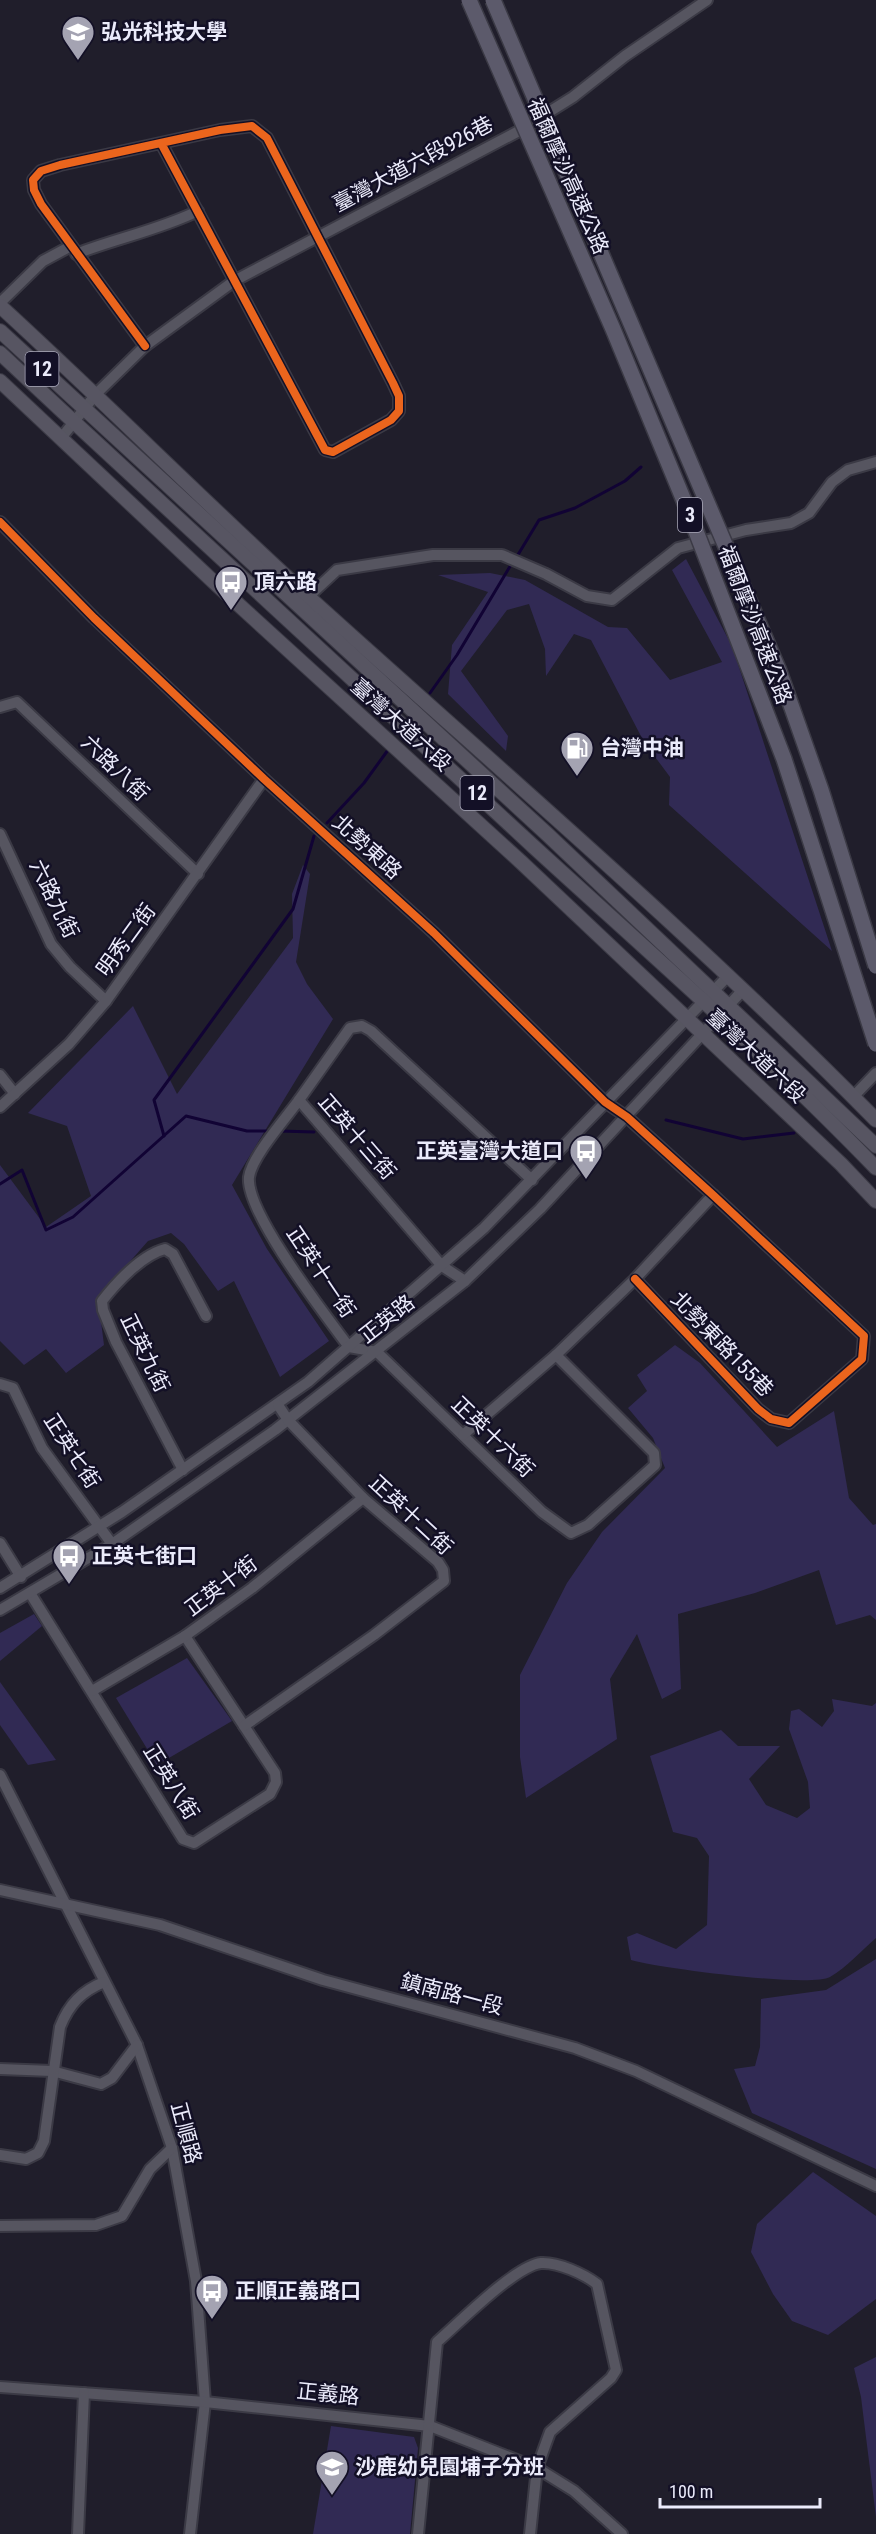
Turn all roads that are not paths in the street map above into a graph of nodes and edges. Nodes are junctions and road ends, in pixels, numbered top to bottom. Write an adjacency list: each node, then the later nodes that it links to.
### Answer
1 (469, 0): 33 (highway, 福爾摩沙高速公路 / 3, bridge)
2 (493, 0): 25 (highway, 福爾摩沙高速公路 / 3, bridge)
3 (707, 0): 6 (street, 臺灣大道六段926巷)
4 (161, 143): 5 (street); 6 (street); 7 (street)
5 (198, 211): 7 (street); 8 (street)
6 (319, 237): 8 (street, 臺灣大道六段926巷); 8 (street)
7 (74, 250): 9 (street); 11 (street)
8 (234, 281): 11 (street, 臺灣大道六段926巷)
9 (0, 305): 14 (main road, 臺灣大道六段 / 12)
10 (0, 331): 15 (main road, 臺灣大道六段 / 12)
11 (146, 346): 14 (street, 臺灣大道六段926巷)
12 (0, 353): 16 (main road, 臺灣大道六段 / 12)
13 (0, 381): 17 (main road, 臺灣大道六段 / 12)
14 (96, 394): 15 (street, 臺灣大道六段926巷); 20 (main road, 臺灣大道六段 / 12)
15 (85, 408): 16 (street, 臺灣大道六段926巷); 28 (main road, 臺灣大道六段 / 12)
16 (73, 422): 17 (street, 臺灣大道六段926巷); 28 (main road, 臺灣大道六段 / 12)
17 (62, 436): 31 (main road, 臺灣大道六段 / 12)
18 (876, 462): 20 (street)
19 (0, 522): 22 (street, 北勢東路)
20 (308, 597): 26 (main road, 臺灣大道六段 / 12)
21 (0, 707): 24 (street, 六路八街)
22 (264, 778): 24 (street, 明秀二街); 39 (street, 北勢東路)
23 (0, 834): 29 (street, 六路九街)
24 (198, 874): 29 (street, 明秀二街)
25 (876, 966)
26 (727, 977): 27 (main road, 臺灣大道六段 / 12); 28 (street, 正英路)
27 (742, 992): 30 (street, 正英路); 37 (main road, 臺灣大道六段 / 12)
28 (709, 995): 30 (main road, 臺灣大道六段 / 12); 31 (street, 正英路)
29 (106, 1001): 36 (street, 明秀二街)
30 (725, 1010): 32 (street, 正英路); 43 (main road, 臺灣大道六段 / 12); 44 (main road, 臺灣大道六段 / 12)
31 (685, 1019): 32 (main road, 臺灣大道六段 / 12); 39 (street, 正英路)
32 (702, 1035): 41 (street, 正英路); 47 (main road, 臺灣大道六段 / 12)
33 (876, 1044)
34 (876, 1073): 37 (street)
35 (0, 1075): 36 (street)
36 (15, 1094): 40 (street, 明秀二街)
37 (853, 1097): 42 (main road, 臺灣大道六段 / 12)
38 (299, 1100): 45 (street, 正英十三街); 48 (street, 正英十三街); 52 (street, 正英十一街)
39 (605, 1102): 41 (street, 北勢東路); 45 (street, 正英路)
40 (0, 1107)
41 (627, 1117): 46 (street, 北勢東路); 50 (street, 正英路)
42 (876, 1120)
43 (876, 1146)
44 (876, 1168)
45 (532, 1180): 48 (street, 正英路)
46 (714, 1195): 49 (street); 49 (street, 北勢東路155巷)
47 (876, 1201)
48 (442, 1266): 50 (street, 正英十三街); 52 (street, 正英路)
49 (635, 1279): 54 (street)
50 (465, 1281): 53 (street, 正英路)
51 (206, 1316): 59 (street, 正英九街)
52 (349, 1347): 53 (street, 正英十一街); 56 (street, 正英路)
53 (377, 1352): 57 (street, 正英路); 58 (street, 正英十六街)
54 (556, 1354): 58 (street); 58 (street, 正英十六街)
55 (0, 1384): 61 (street, 正英七街)
56 (278, 1405): 57 (street, 正英十二街); 59 (street, 正英路)
57 (288, 1419): 60 (street, 正英十二街); 63 (street, 正英路)
58 (463, 1435)
59 (183, 1470): 61 (street, 正英路)
60 (363, 1498): 68 (street, 正英十街); 70 (street, 正英十二街)
61 (98, 1526): 63 (street, 正英七街); 64 (street, 正英路)
62 (0, 1543): 64 (street)
63 (112, 1544): 66 (street, 正英路)
64 (21, 1577): 65 (street, 正英路)
65 (0, 1588)
66 (30, 1593): 67 (street, 正英路); 69 (street, 正英八街)
67 (0, 1610)
68 (185, 1636): 69 (street, 正英十街); 70 (street, 正英八街)
69 (92, 1691): 70 (street, 正英八街)
70 (244, 1726)
71 (0, 1775): 73 (street, 正順路)
72 (0, 1890): 73 (street, 鎮南路一段)
73 (64, 1904): 74 (street, 正順路); 80 (street, 鎮南路一段)
74 (104, 1982): 75 (street, 正順路); 77 (street)
75 (137, 2046): 77 (street); 78 (street, 正順路)
76 (0, 2069): 77 (street)
77 (52, 2071): 79 (street)
78 (172, 2148): 81 (street); 84 (street, 正順路)
79 (0, 2155)
80 (876, 2186)
81 (0, 2226)
82 (0, 2387): 83 (street, 正義路)
83 (84, 2393): 84 (street, 正義路); 87 (street)
84 (205, 2402): 85 (street, 正義路); 88 (street, 正順路)
85 (430, 2426): 86 (street, 正義路); 86 (street); 89 (street)
86 (537, 2468): 90 (street); 91 (street, 正義路)
87 (78, 2534)
88 (190, 2534)
89 (418, 2534)
90 (530, 2534)
91 (622, 2534)

